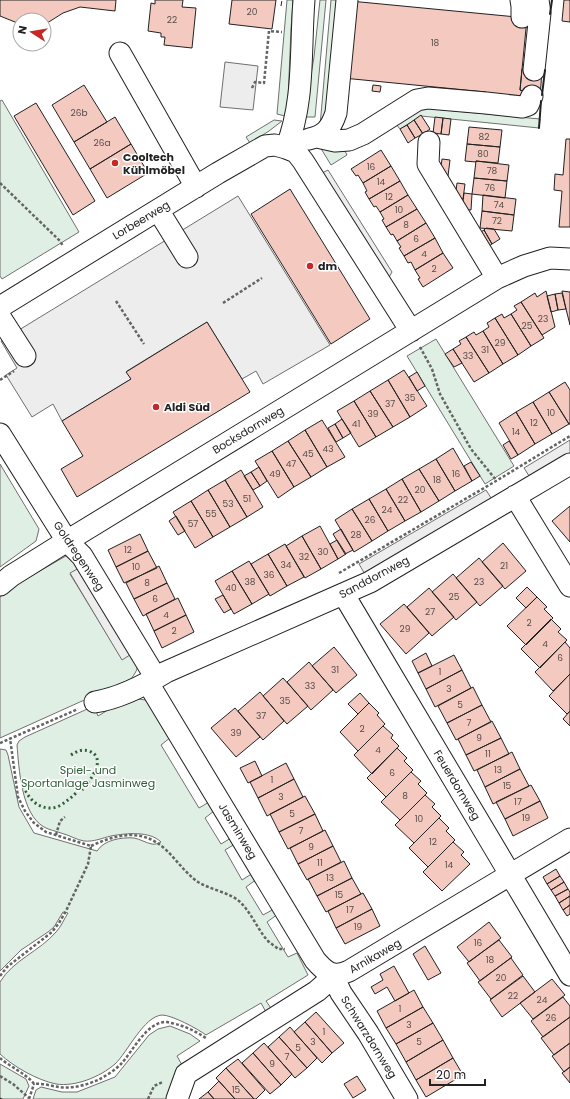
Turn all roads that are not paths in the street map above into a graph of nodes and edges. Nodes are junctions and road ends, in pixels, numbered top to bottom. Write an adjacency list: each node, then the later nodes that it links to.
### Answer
1 (304, 0): 9 (street)
2 (347, 0): 7 (street)
3 (538, 0): 5 (street)
4 (120, 53): 10 (street)
5 (534, 70)
6 (532, 96): 7 (street)
7 (317, 137): 9 (street)
8 (428, 142): 14 (street)
9 (286, 148): 10 (street, Lorbeerweg); 17 (street, Lorbeerweg)
10 (196, 187): 11 (street, Lorbeerweg)
11 (158, 210): 12 (street); 15 (street, Lorbeerweg)
12 (187, 257)
13 (570, 259): 14 (street, Bocksdornweg)
14 (497, 278): 17 (street, Bocksdornweg)
15 (0, 307)
16 (0, 317): 18 (street)
17 (416, 340): 22 (street, Bocksdornweg)
18 (25, 356)
19 (0, 434): 22 (street, Goldregenweg)
20 (570, 464): 21 (street, Sanddornweg)
21 (515, 496): 24 (street); 25 (street, Sanddornweg)
22 (67, 541): 23 (street, Bocksdornweg); 26 (street, Goldregenweg)
23 (0, 585)
24 (570, 586)
25 (344, 595): 26 (street, Sanddornweg); 29 (street, Feuerdornweg)
26 (152, 681): 27 (street, Sanddornweg); 30 (street, Jasminweg)
27 (95, 702)
28 (570, 839): 29 (street, Arnikaweg)
29 (510, 875): 30 (street, Arnikaweg); 31 (street, Feuerdornweg)
30 (332, 974): 32 (street); 33 (street, Schwarzdornweg)
31 (570, 975)
32 (177, 1099)
33 (407, 1099)

